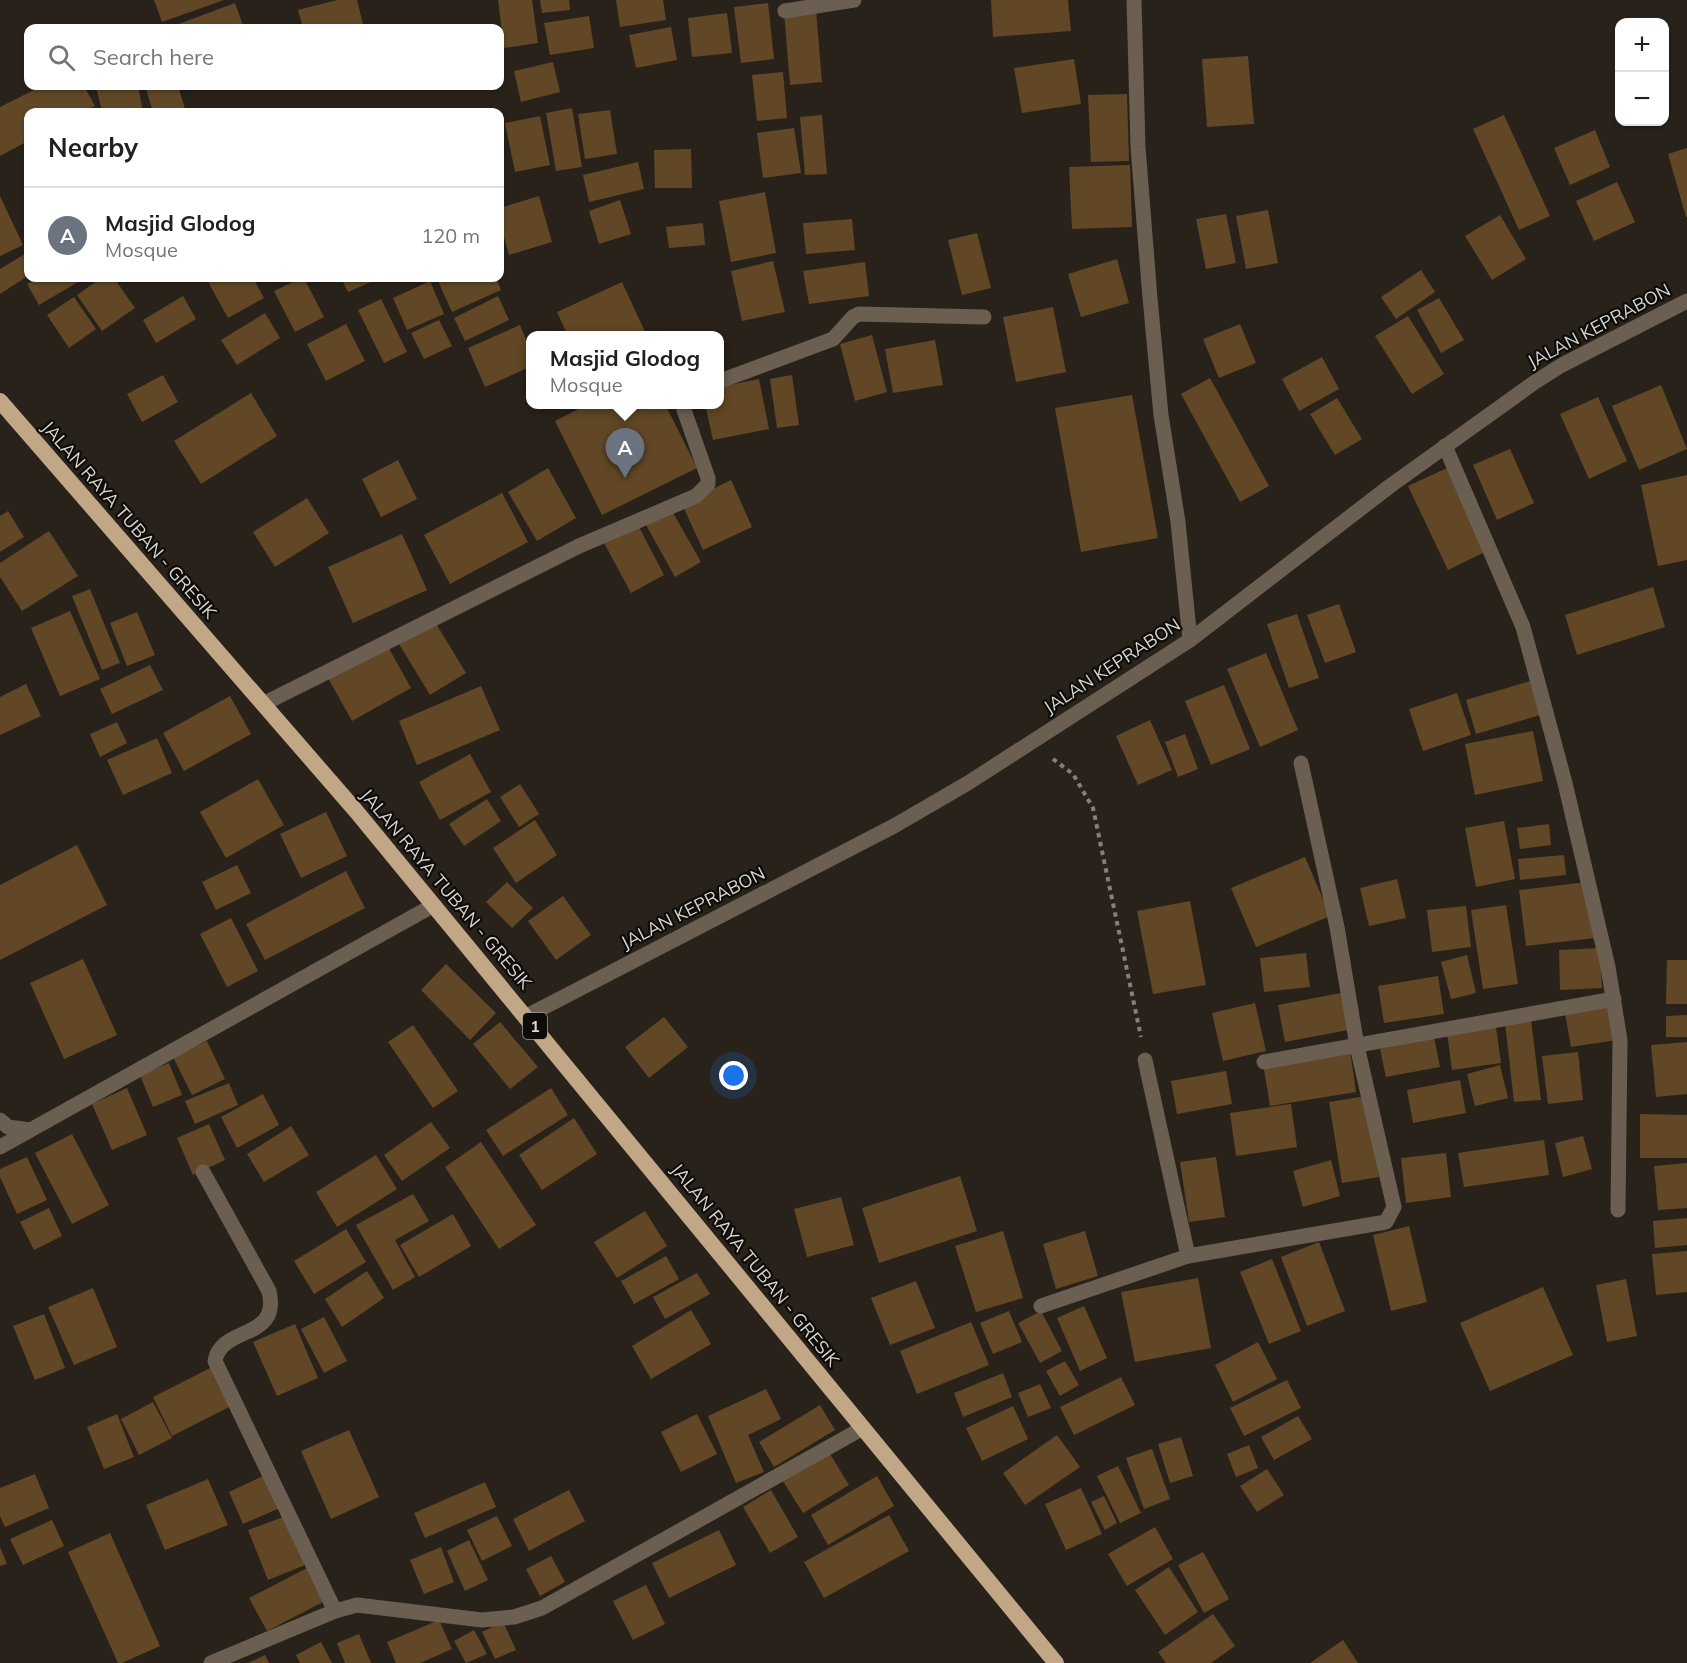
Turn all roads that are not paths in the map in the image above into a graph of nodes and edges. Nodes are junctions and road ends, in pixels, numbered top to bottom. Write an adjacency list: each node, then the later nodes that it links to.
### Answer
1 (854, 0): 3 (street)
2 (1134, 0): 10 (street)
3 (785, 11)
4 (1687, 300): 9 (street, JALAN KEPRABON)
5 (984, 317): 6 (street)
6 (724, 380)
7 (0, 401): 11 (highway, JALAN RAYA TUBAN - GRESIK / 1)
8 (684, 409): 11 (street)
9 (1445, 446): 10 (street, JALAN KEPRABON); 14 (street)
10 (1190, 640): 15 (street, JALAN KEPRABON)
11 (263, 704): 13 (highway, JALAN RAYA TUBAN - GRESIK / 1)
12 (1301, 763): 16 (street)
13 (434, 905): 15 (highway, JALAN RAYA TUBAN - GRESIK / 1); 20 (street)
14 (1614, 999): 16 (street); 23 (street)
15 (527, 1016): 26 (highway, JALAN RAYA TUBAN - GRESIK / 1)
16 (1357, 1046): 18 (street); 24 (street)
17 (1145, 1060): 24 (street)
18 (1264, 1062)
19 (0, 1120): 20 (street)
20 (30, 1131): 21 (street)
21 (0, 1148)
22 (203, 1172): 27 (street)
23 (1618, 1210)
24 (1188, 1256): 25 (street)
25 (1041, 1306)
26 (863, 1428): 27 (street); 29 (highway, JALAN RAYA TUBAN - GRESIK / 1)
27 (335, 1611): 28 (street)
28 (211, 1663)
29 (1056, 1663)

